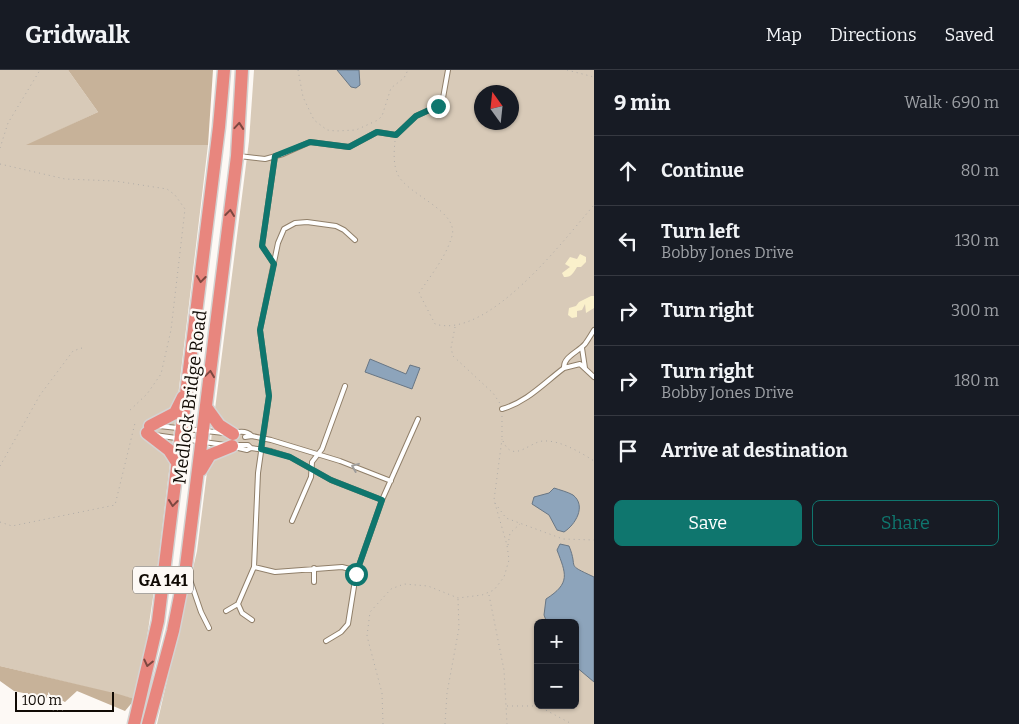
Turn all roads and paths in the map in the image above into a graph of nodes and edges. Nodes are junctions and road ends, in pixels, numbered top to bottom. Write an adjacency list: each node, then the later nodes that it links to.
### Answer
1 (40, 70): 10 (path)
2 (224, 70): 24 (highway, Medlock Bridge Road / GA 141, one-way to 24)
3 (242, 70): 11 (highway, Medlock Bridge Road / GA 141, one-way to 3)
4 (298, 70): 5 (path)
5 (408, 70)
6 (448, 70): 9 (lane)
7 (567, 70): 8 (path)
8 (594, 77)
9 (396, 135): 12 (lane); 14 (path)
10 (0, 148)
11 (237, 156): 12 (lane); 25 (highway, Medlock Bridge Road / GA 141, one-way to 11)
12 (275, 156): 16 (lane)
13 (0, 164): 27 (path)
14 (594, 205)
15 (355, 240): 16 (lane)
16 (274, 264): 35 (lane)
17 (594, 330): 19 (lane)
18 (82, 348): 40 (path)
19 (582, 348): 20 (lane); 21 (lane)
20 (564, 368): 21 (lane); 26 (lane)
21 (585, 368): 22 (lane)
22 (594, 377)
23 (345, 386): 38 (lane)
24 (188, 388): 30 (highway); 31 (highway, Medlock Bridge Road / GA 141)
25 (206, 407): 32 (highway, Medlock Bridge Road / GA 141); 34 (highway)
26 (502, 409)
27 (128, 412)
28 (418, 419): 43 (lane)
29 (136, 423): 47 (path)
30 (148, 429): 31 (lane); 31 (lane); 39 (highway)
31 (182, 433): 32 (lane); 32 (lane); 39 (highway, Medlock Bridge Road / GA 141)
32 (202, 436): 34 (lane); 34 (lane); 42 (highway, Medlock Bridge Road / GA 141)
33 (252, 436): 34 (lane); 34 (lane); 35 (lane)
34 (237, 438): 37 (lane); 42 (highway)
35 (263, 438): 37 (lane); 38 (lane)
36 (502, 439): 45 (path)
37 (261, 449): 41 (lane); 52 (lane)
38 (317, 455): 41 (lane); 43 (lane, one-way to 38)
39 (178, 464): 64 (highway, Medlock Bridge Road / GA 141, one-way to 64)
40 (0, 466)
41 (310, 468): 44 (lane); 46 (lane)
42 (197, 480): 51 (highway, Medlock Bridge Road / GA 141)
43 (391, 481): 44 (lane)
44 (382, 500): 54 (lane)
45 (494, 500): 48 (path); 50 (path)
46 (292, 521)
47 (0, 522)
48 (521, 523): 49 (path); 50 (path)
49 (594, 540)
50 (508, 545): 57 (path)
51 (186, 566): 61 (lane); 65 (highway, Medlock Bridge Road / GA 141)
52 (254, 567): 53 (lane); 58 (lane)
53 (314, 568): 54 (lane); 55 (lane)
54 (356, 574): 62 (lane)
55 (314, 582)
56 (489, 594): 63 (path)
57 (458, 598): 66 (path); 67 (path)
58 (238, 604): 59 (lane); 60 (lane)
59 (226, 611)
60 (252, 620)
61 (209, 628)
62 (326, 641)
63 (506, 706): 68 (path); 69 (path)
64 (134, 724)
65 (148, 724)
66 (383, 724)
67 (445, 724)
68 (507, 724)
69 (572, 724)

